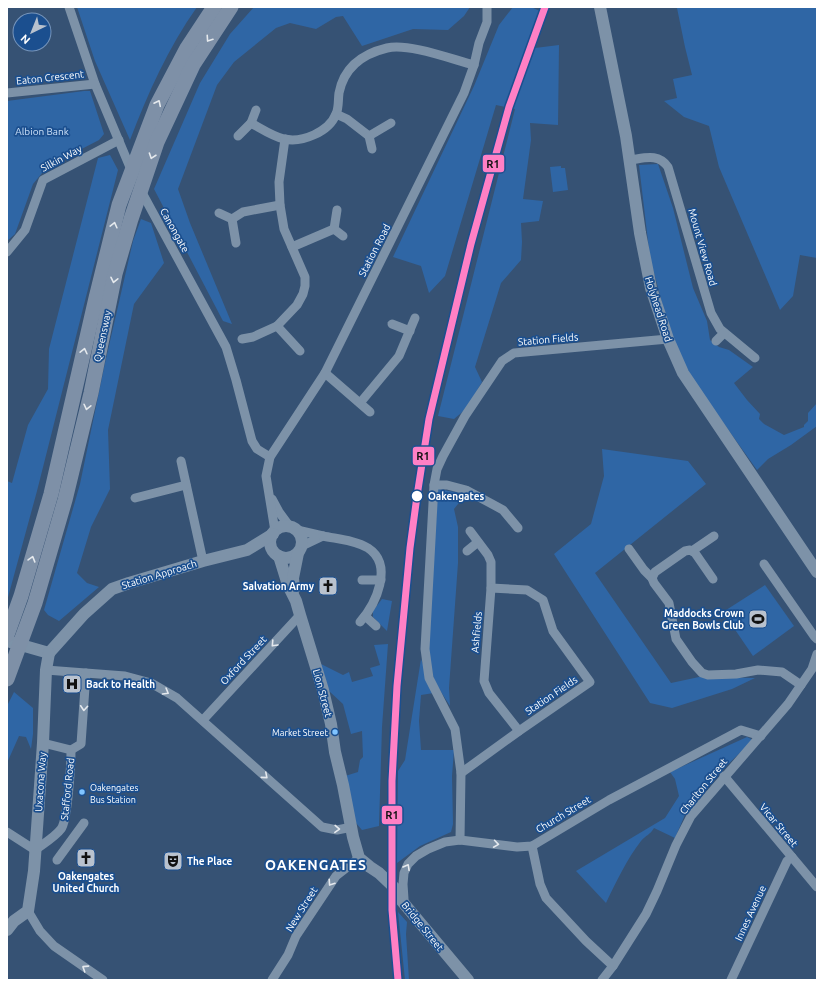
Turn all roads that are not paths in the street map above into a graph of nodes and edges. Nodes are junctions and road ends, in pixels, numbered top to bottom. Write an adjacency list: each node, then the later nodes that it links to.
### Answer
1 (69, 7): 7 (street, Canongate)
2 (214, 7): 71 (highway, Queensway, one-way to 2)
3 (231, 7): 78 (highway, Queensway, one-way to 78)
4 (487, 7): 6 (street, Station Road)
5 (600, 7): 18 (street, Holyhead Road)
6 (474, 65): 10 (street); 38 (street, Station Road)
7 (95, 84): 8 (street, Eaton Crescent); 16 (street, Canongate)
8 (7, 93)
9 (256, 110): 12 (street)
10 (336, 114): 14 (street); 15 (street)
11 (391, 123): 14 (street)
12 (251, 124): 13 (street); 15 (street)
13 (238, 136)
14 (369, 136): 17 (street)
15 (286, 139): 19 (street)
16 (119, 140): 27 (street, Silkin Way); 41 (street, Canongate)
17 (372, 149)
18 (630, 160): 32 (street, Mount View Road); 33 (street, Holyhead Road)
19 (280, 205): 22 (street); 26 (street)
20 (336, 210): 23 (street)
21 (219, 213): 22 (street)
22 (232, 219): 25 (street)
23 (334, 229): 24 (street); 26 (street)
24 (343, 236)
25 (236, 243)
26 (292, 247): 30 (street)
27 (7, 252)
28 (415, 318): 31 (street)
29 (392, 324): 31 (street)
30 (277, 326): 34 (street); 36 (street)
31 (410, 331): 39 (street)
32 (724, 332): 35 (street); 37 (street, Mount View Road)
33 (668, 338): 44 (street, Station Fields); 62 (street, Holyhead Road)
34 (242, 339)
35 (716, 341)
36 (300, 351)
37 (755, 358)
38 (325, 373): 39 (street); 41 (street, Station Road)
39 (360, 402): 40 (street)
40 (370, 412)
41 (270, 457): 45 (street, Station Road)
42 (181, 460): 43 (street)
43 (186, 485): 46 (street); 60 (street)
44 (434, 485): 48 (street); 85 (street, Station Fields)
45 (270, 494): 47 (street, Station Road); 50 (street, Station Road)
46 (135, 498)
47 (294, 528): 50 (street, Station Approach); 51 (street, Station Approach); 54 (street)
48 (518, 528)
49 (470, 531): 53 (street, Ashfields)
50 (274, 533): 56 (street, Station Approach); 59 (street)
51 (323, 536): 54 (street, Station Approach); 66 (street, Station Approach)
52 (714, 536): 58 (street)
53 (478, 542): 57 (street); 67 (street, Ashfields)
54 (300, 549): 59 (street, Station Approach); 68 (street, Lion Street)
55 (629, 549): 63 (street)
56 (247, 550): 59 (street, Station Approach); 60 (street, Station Approach)
57 (467, 551)
58 (692, 551): 63 (street); 64 (street)
59 (277, 555): 68 (street, Lion Street)
60 (203, 561): 74 (street, Station Approach)
61 (764, 564): 72 (street)
62 (817, 572)
63 (652, 578): 79 (street)
64 (713, 579)
65 (362, 580): 66 (street)
66 (381, 580): 70 (street, Station Approach)
67 (491, 588): 81 (street, Ashfields); 81 (street, Station Fields)
68 (296, 601): 69 (street, Lion Street)
69 (300, 615): 80 (street, Oxford Street, one-way to 80); 88 (street, Lion Street)
70 (376, 626)
71 (7, 635)
72 (817, 639)
73 (7, 641): 74 (street)
74 (49, 653): 76 (street, Uxacona Way)
75 (817, 654): 79 (street, Charlton Street)
76 (46, 670): 77 (street); 83 (street, Uxacona Way)
77 (86, 673): 80 (street, one-way to 80); 84 (street, Stafford Road, one-way to 84)
78 (7, 679)
79 (801, 685): 82 (street, Charlton Street)
80 (203, 720): 88 (street, one-way to 88)
81 (519, 730): 85 (street, Station Fields)
82 (760, 736): 86 (street, Charlton Street); 93 (street, Church Street)
83 (43, 744): 84 (street, Stafford Road); 94 (street, Uxacona Way)
84 (71, 750): 89 (street, Stafford Road)
85 (461, 773): 92 (street, Station Fields)
86 (724, 776): 95 (street, Vicar Street); 102 (street, Charlton Street)
87 (84, 823): 91 (street, Stafford Road)
88 (352, 827): 96 (street, Lion Street)
89 (62, 828): 91 (street, Stafford Road); 94 (street, Stafford Road)
90 (7, 832): 94 (street)
91 (73, 838): 97 (street, Stafford Road)
92 (460, 840): 93 (street, Church Street, one-way to 93); 99 (street, Church Street, one-way to 92)
93 (532, 846): 102 (street)
94 (35, 850): 100 (street, Uxacona Way)
95 (792, 857): 98 (street, Vicar Street); 107 (street, Innes Avenue)
96 (359, 858): 99 (street, Bridge Street); 104 (street, New Street, one-way to 104)
97 (57, 860)
98 (817, 887)
99 (403, 903): 105 (street, Bridge Street)
100 (28, 911): 101 (street); 103 (street, one-way to 100)
101 (7, 930)
102 (613, 966): 106 (street, Charlton Street)
103 (103, 980)
104 (272, 980)
105 (468, 980)
106 (602, 980)
107 (730, 980)

